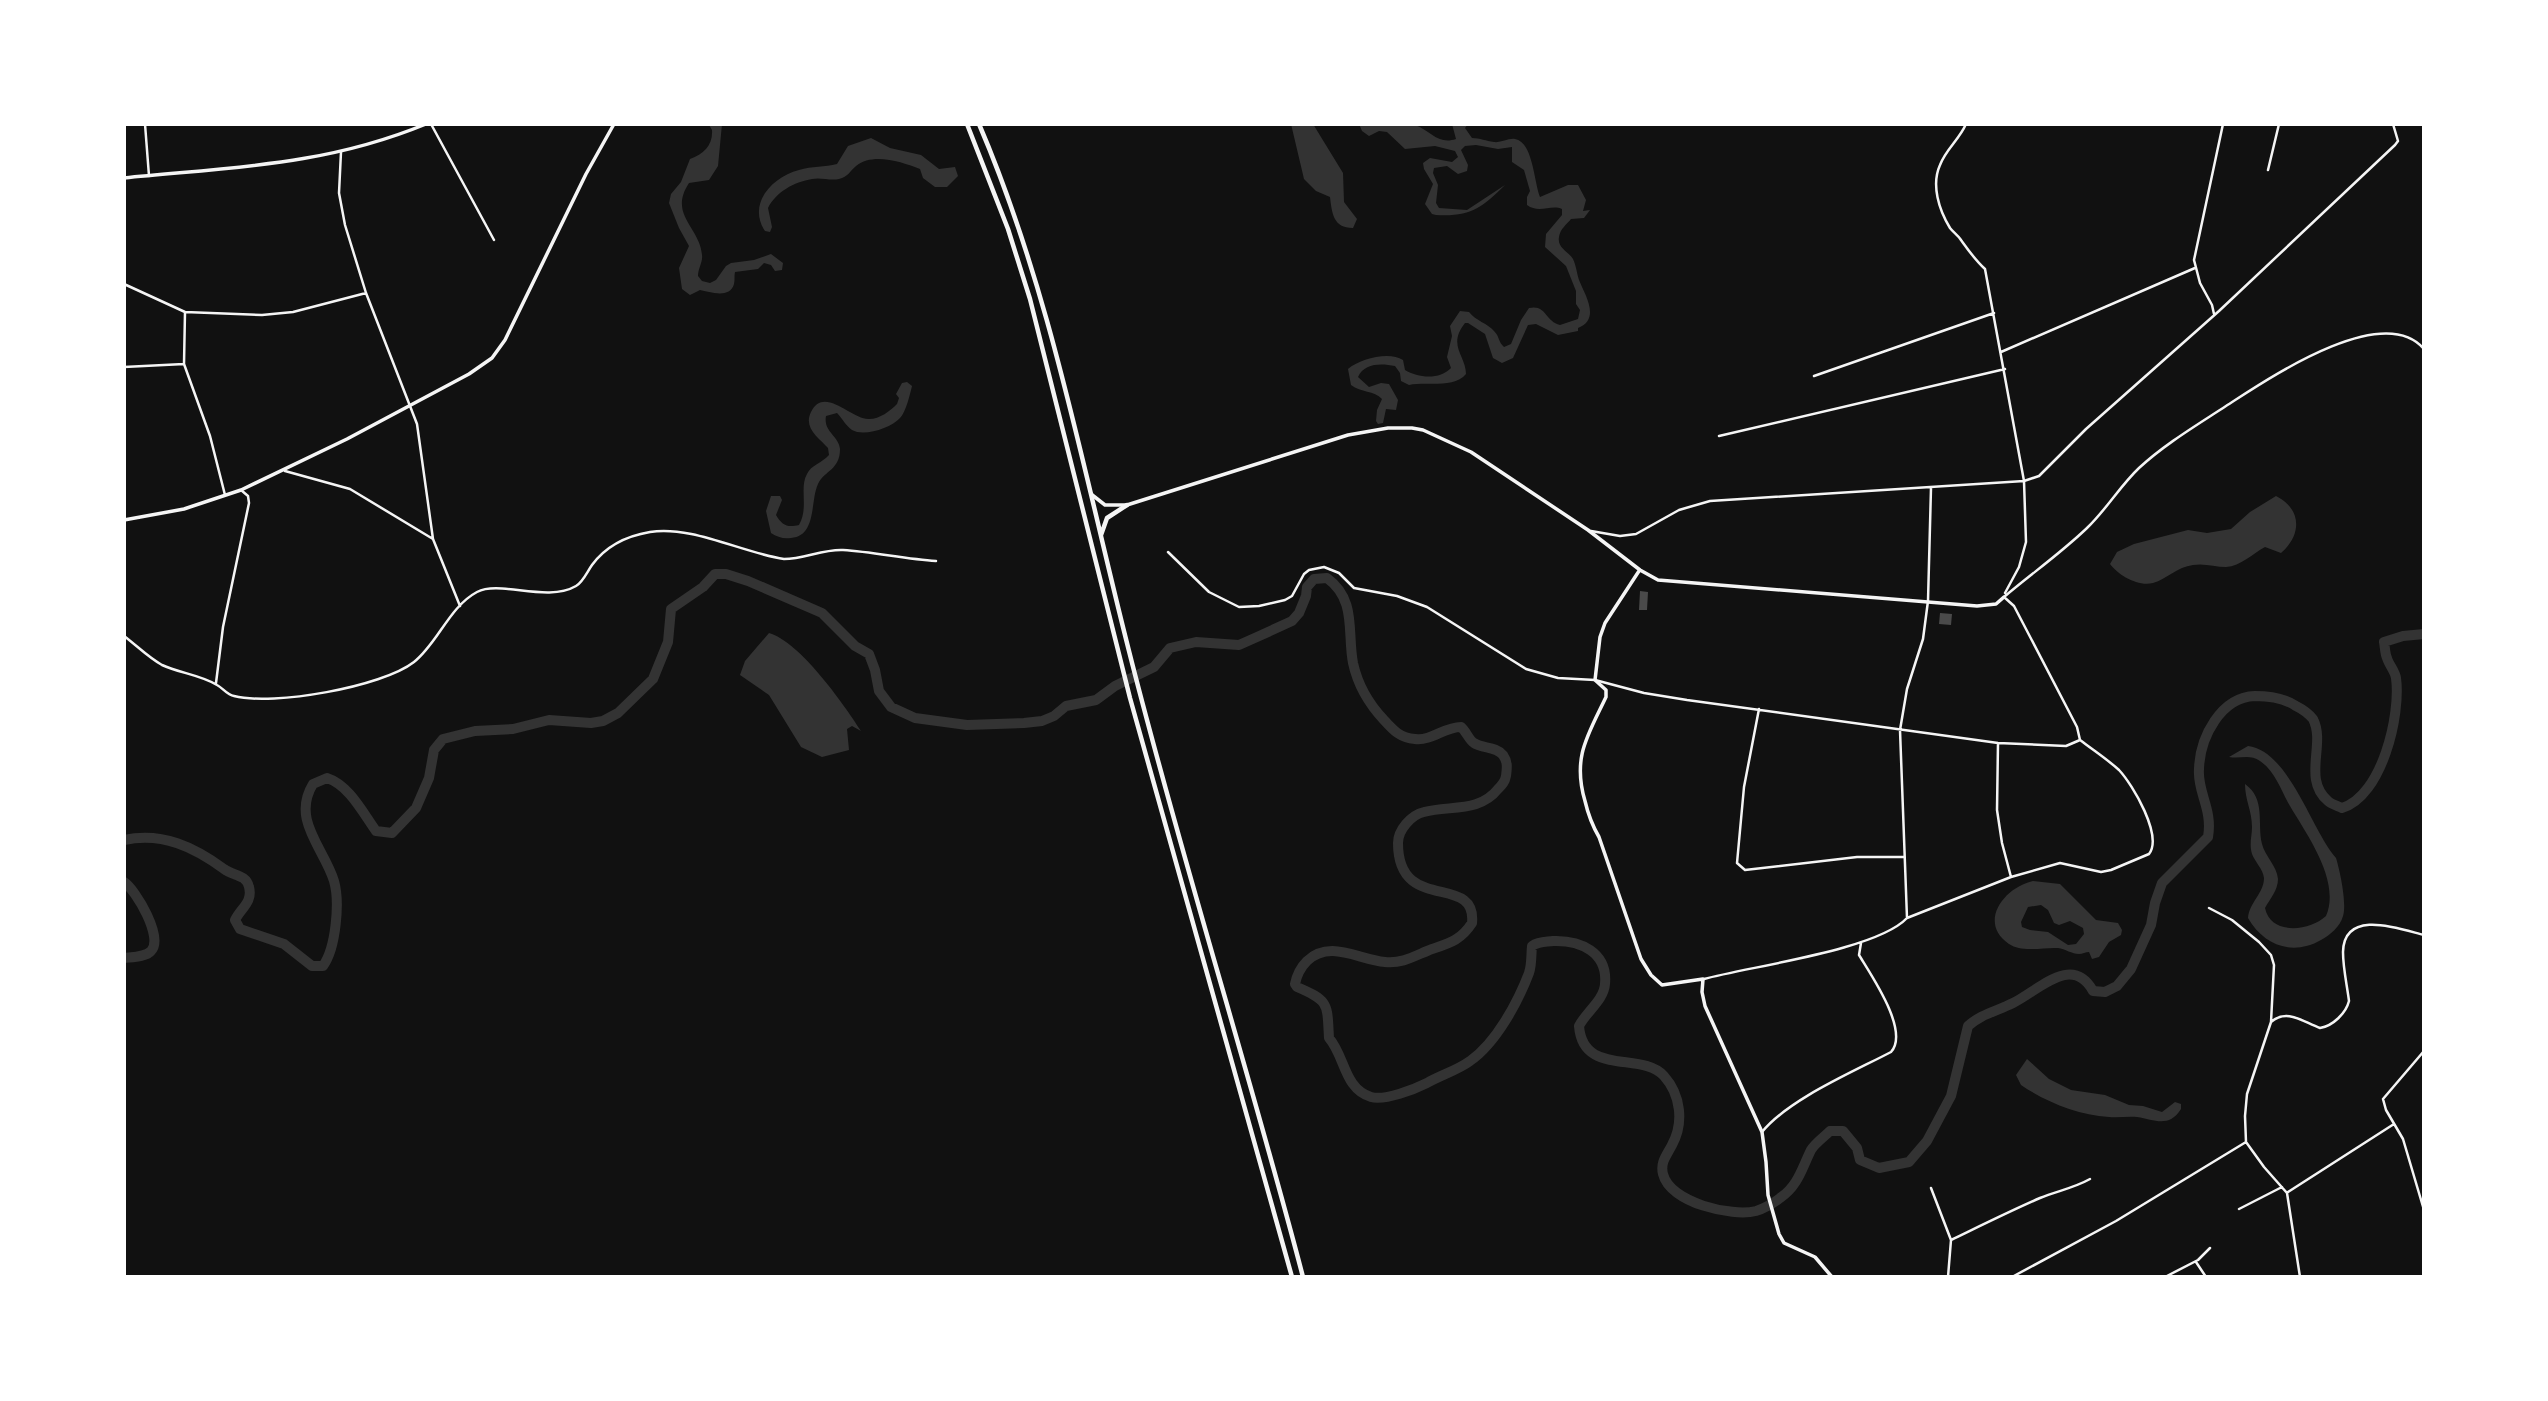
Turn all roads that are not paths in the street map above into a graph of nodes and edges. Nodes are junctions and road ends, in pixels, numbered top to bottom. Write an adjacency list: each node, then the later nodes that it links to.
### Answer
1 (145, 124): 12 (street)
2 (429, 124): 10 (street); 14 (street)
3 (614, 124): 27 (street)
4 (967, 124): 74 (highway)
5 (979, 124): 33 (highway)
6 (1966, 124): 19 (street)
7 (2223, 124): 15 (street)
8 (2279, 124): 11 (street)
9 (2393, 124): 20 (street)
10 (341, 152): 12 (street); 17 (street)
11 (2268, 170)
12 (149, 176): 13 (street)
13 (124, 178)
14 (494, 240)
15 (2195, 268): 20 (street); 22 (street)
16 (124, 284): 18 (street)
17 (366, 293): 18 (street); 27 (street)
18 (185, 312): 23 (street)
19 (1994, 313): 22 (street); 26 (street)
20 (2214, 314): 30 (street)
21 (2424, 349): 43 (street)
22 (2001, 352): 25 (street)
23 (184, 364): 24 (street); 34 (street)
24 (124, 367)
25 (2005, 369): 28 (street); 30 (street)
26 (1814, 376)
27 (408, 407): 29 (street); 38 (street)
28 (1719, 436)
29 (283, 470): 32 (street); 38 (street)
30 (2024, 481): 31 (street); 43 (street)
31 (1931, 488): 37 (street); 44 (street)
32 (241, 490): 34 (street); 48 (street)
33 (1089, 492): 35 (street); 39 (highway)
34 (225, 495): 36 (street)
35 (1127, 505): 37 (street); 39 (highway)
36 (124, 520)
37 (1588, 530): 42 (street)
38 (433, 539): 45 (street)
39 (1101, 540): 75 (highway)
40 (1168, 552): 47 (street)
41 (936, 561): 45 (street)
42 (1640, 570): 44 (street); 47 (street)
43 (2004, 597): 44 (street); 51 (street)
44 (1928, 601): 50 (street)
45 (460, 606): 48 (street)
46 (124, 636): 48 (street)
47 (1595, 680): 49 (street); 59 (street)
48 (216, 684)
49 (1759, 709): 50 (street); 53 (street)
50 (1899, 730): 52 (street); 53 (street)
51 (2080, 740): 52 (street); 54 (street)
52 (1998, 743): 54 (street)
53 (1904, 857): 56 (street)
54 (2011, 877): 56 (street)
55 (2209, 908): 60 (street)
56 (1908, 918): 58 (street)
57 (2424, 935): 60 (street)
58 (1862, 942): 59 (street); 63 (street)
59 (1703, 979): 63 (street)
60 (2271, 1022): 64 (street)
61 (2424, 1051): 62 (street)
62 (2394, 1124): 68 (street); 70 (street)
63 (1762, 1132): 76 (street)
64 (2246, 1142): 66 (street); 78 (street)
65 (2090, 1179): 71 (street)
66 (2282, 1187): 68 (street); 69 (street)
67 (1931, 1188): 71 (street)
68 (2287, 1193): 81 (street)
69 (2239, 1209)
70 (2424, 1210)
71 (1951, 1240): 77 (street)
72 (2210, 1248): 73 (street)
73 (2196, 1261): 79 (street); 80 (street)
74 (1292, 1277)
75 (1303, 1277)
76 (1832, 1277)
77 (1948, 1277)
78 (2012, 1277)
79 (2165, 1277)
80 (2206, 1277)
81 (2300, 1277)

